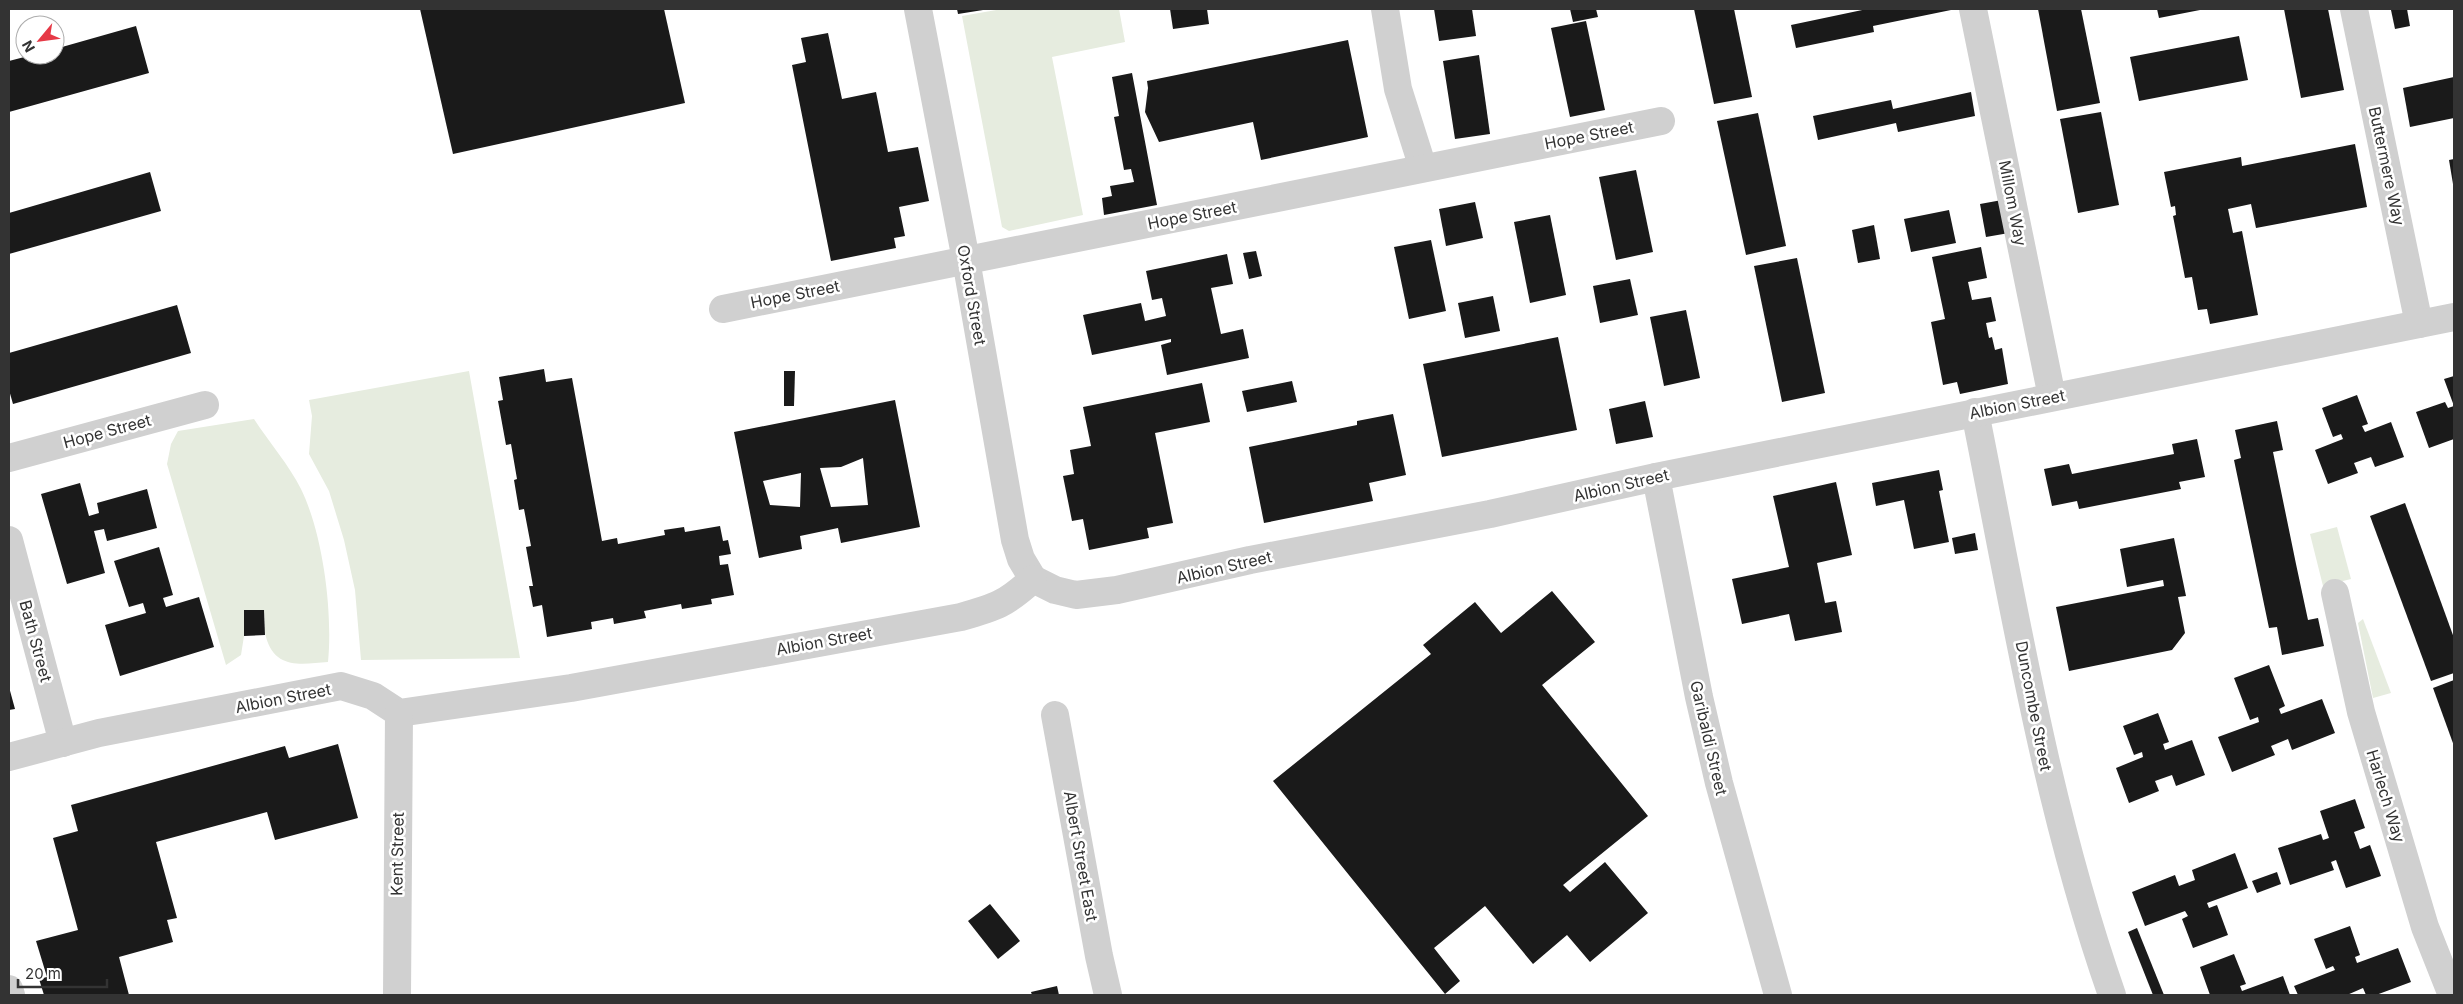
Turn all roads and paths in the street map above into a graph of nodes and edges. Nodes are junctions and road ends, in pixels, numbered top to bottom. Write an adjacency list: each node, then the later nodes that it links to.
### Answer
1 (918, 9): 7 (street, Oxford Street)
2 (1385, 9): 6 (street)
3 (1974, 9): 11 (street, Millom Way)
4 (2354, 9): 10 (street, Buttermere Way)
5 (1661, 121): 6 (street, Hope Street)
6 (1423, 168): 7 (street, Hope Street)
7 (966, 260): 8 (street, Hope Street); 17 (street, Oxford Street)
8 (723, 309)
9 (2454, 317): 10 (street, Albion Street)
10 (2419, 324): 11 (street, Albion Street)
11 (2052, 397): 13 (street, Albion Street)
12 (205, 405): 14 (street, Hope Street)
13 (1975, 412): 15 (street, Albion Street); 28 (street, Duncombe Street)
14 (9, 458)
15 (1656, 477): 17 (street, Albion Street); 27 (street, Garibaldi Street)
16 (9, 540): 21 (street, Bath Street)
17 (1033, 578): 19 (street, Albion Street)
18 (2335, 593): 29 (street, Harlech Way)
19 (399, 713): 21 (street, Albion Street); 25 (street, Kent Street)
20 (1055, 715): 26 (street, Albert Street East)
21 (63, 743): 22 (street, Albion Street)
22 (9, 757)
23 (9, 988): 24 (street)
24 (11, 995)
25 (397, 995)
26 (1108, 995)
27 (1778, 995)
28 (2112, 995)
29 (2452, 995)

